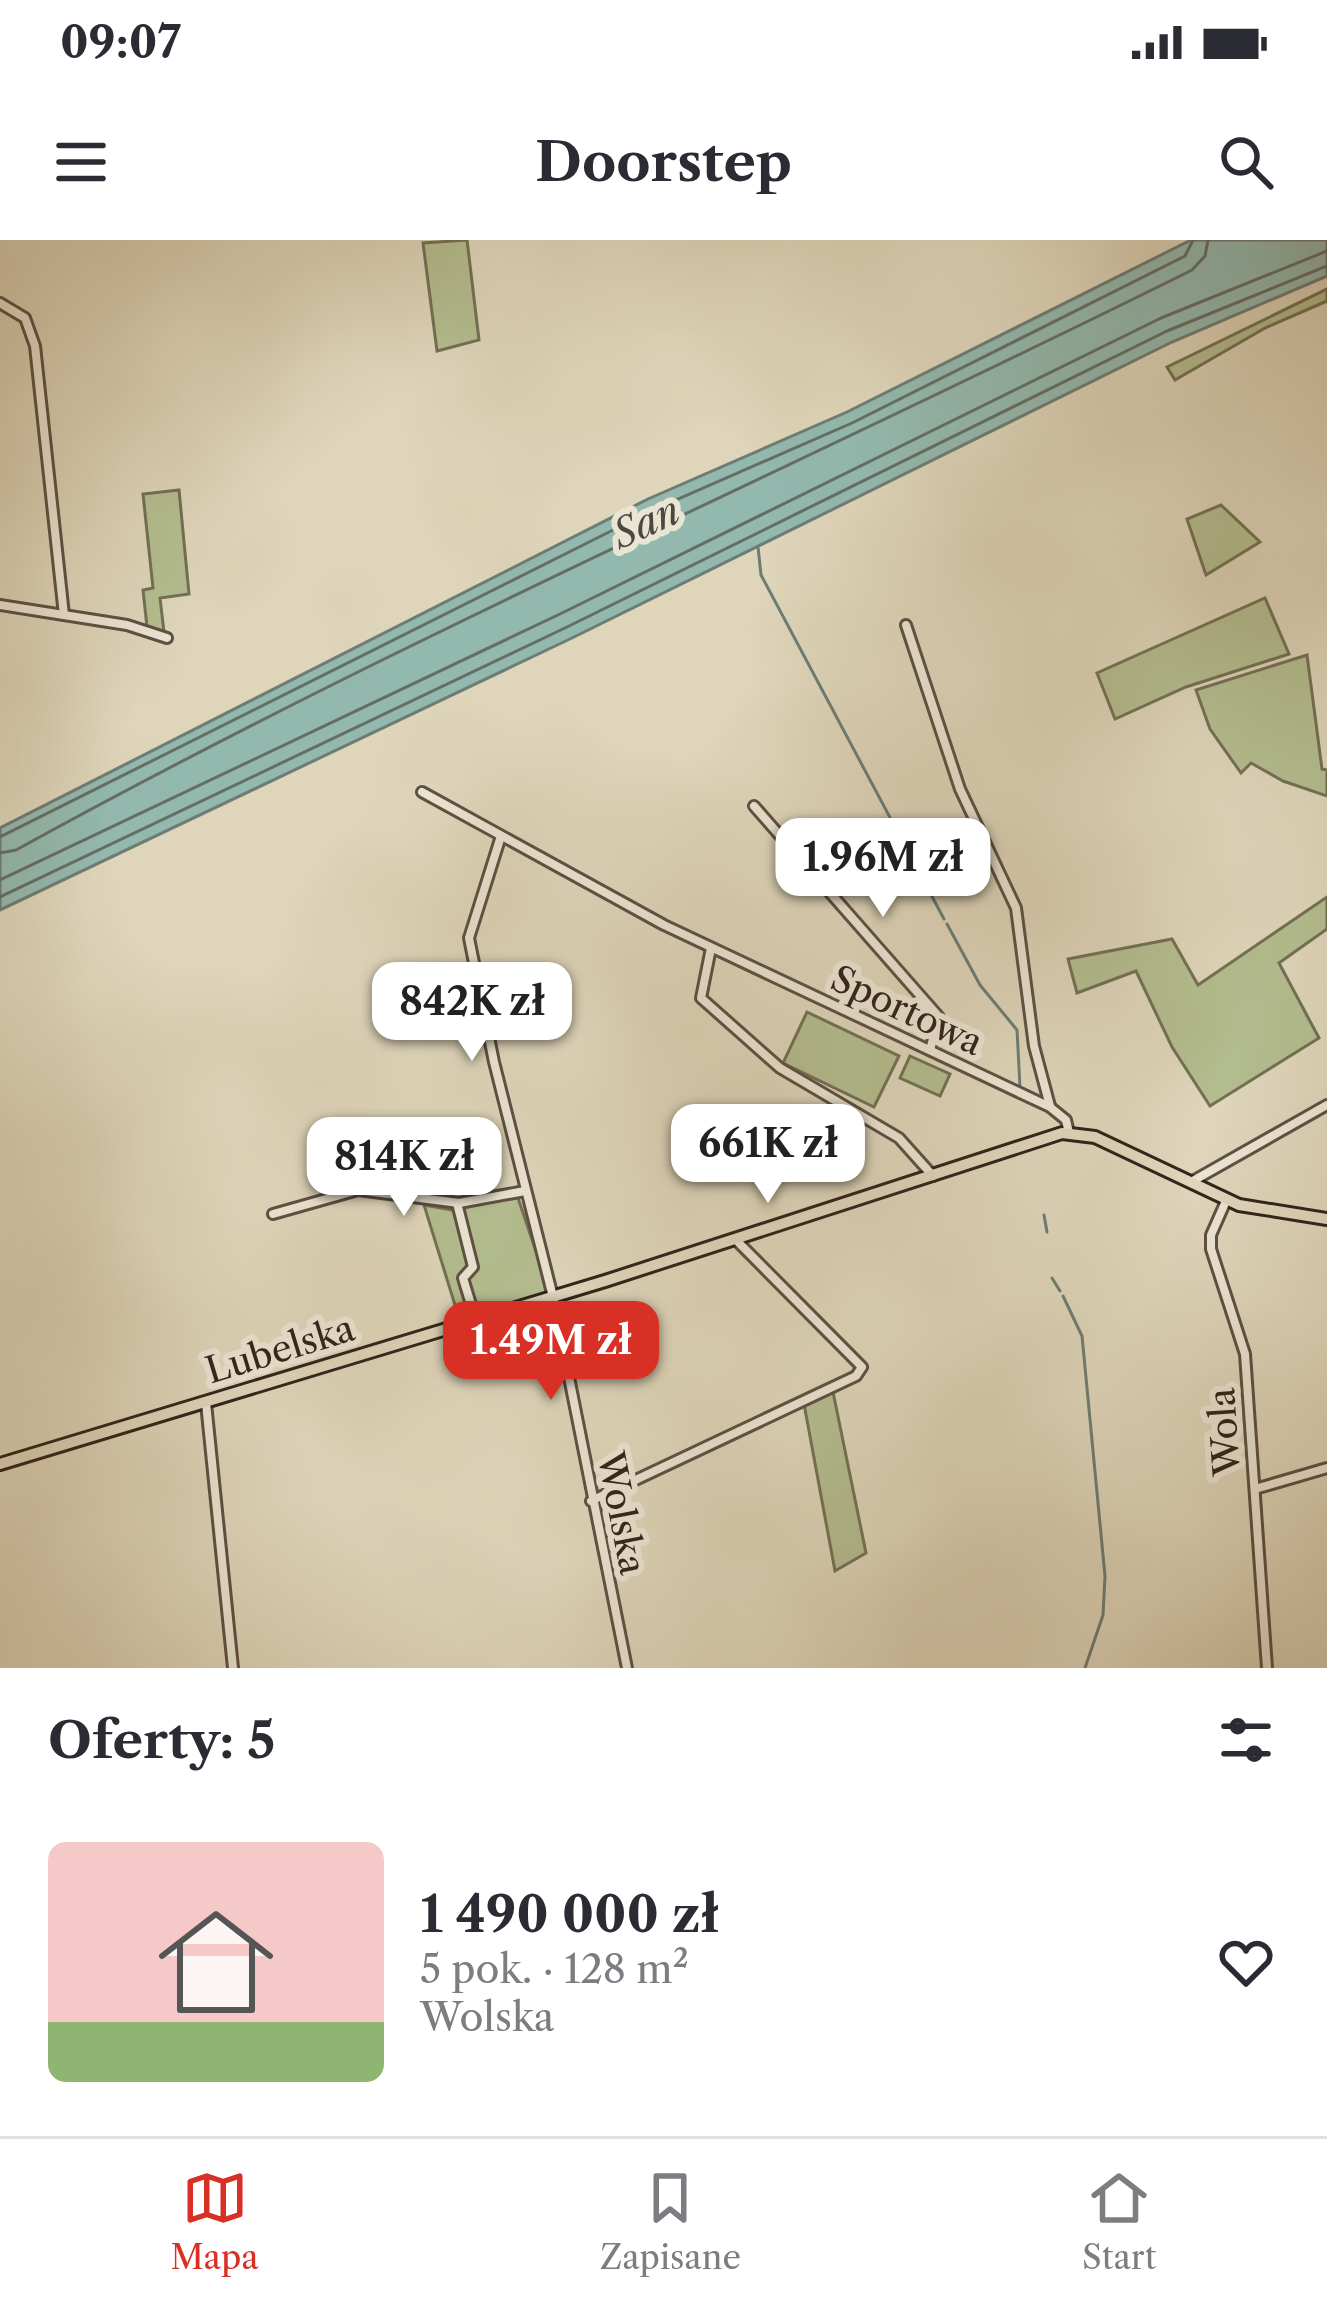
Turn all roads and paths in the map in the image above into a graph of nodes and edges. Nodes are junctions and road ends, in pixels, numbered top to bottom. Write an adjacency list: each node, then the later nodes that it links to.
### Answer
1 (0, 303): 3 (street)
2 (0, 605): 3 (street)
3 (64, 615): 5 (street)
4 (906, 625): 12 (street)
5 (167, 638)
6 (422, 793): 8 (street, Sportowa)
7 (754, 806): 10 (street)
8 (501, 836): 9 (street, Sportowa); 16 (street)
9 (711, 948): 10 (street, Sportowa); 14 (street)
10 (930, 1050): 12 (street, Sportowa)
11 (1327, 1105): 15 (street)
12 (1050, 1108): 13 (street, Sportowa)
13 (1069, 1132): 14 (main road, Lubelska); 15 (main road)
14 (933, 1176): 21 (main road, Lubelska)
15 (1190, 1183): 17 (main road)
16 (525, 1191): 18 (street); 22 (street)
17 (1226, 1201): 20 (main road); 27 (street, Wola)
18 (458, 1203): 19 (street); 23 (street)
19 (274, 1214)
20 (1327, 1219)
21 (736, 1240): 22 (main road, Lubelska); 28 (street)
22 (553, 1297): 23 (main road, Lubelska); 28 (street, Wolska)
23 (476, 1321): 24 (main road, Lubelska)
24 (206, 1403): 25 (main road, Lubelska); 29 (street)
25 (0, 1464)
26 (1327, 1468): 27 (street)
27 (1256, 1489): 31 (street, Wola)
28 (592, 1501): 30 (street, Wolska)
29 (232, 1668)
30 (627, 1668)
31 (1267, 1668)

